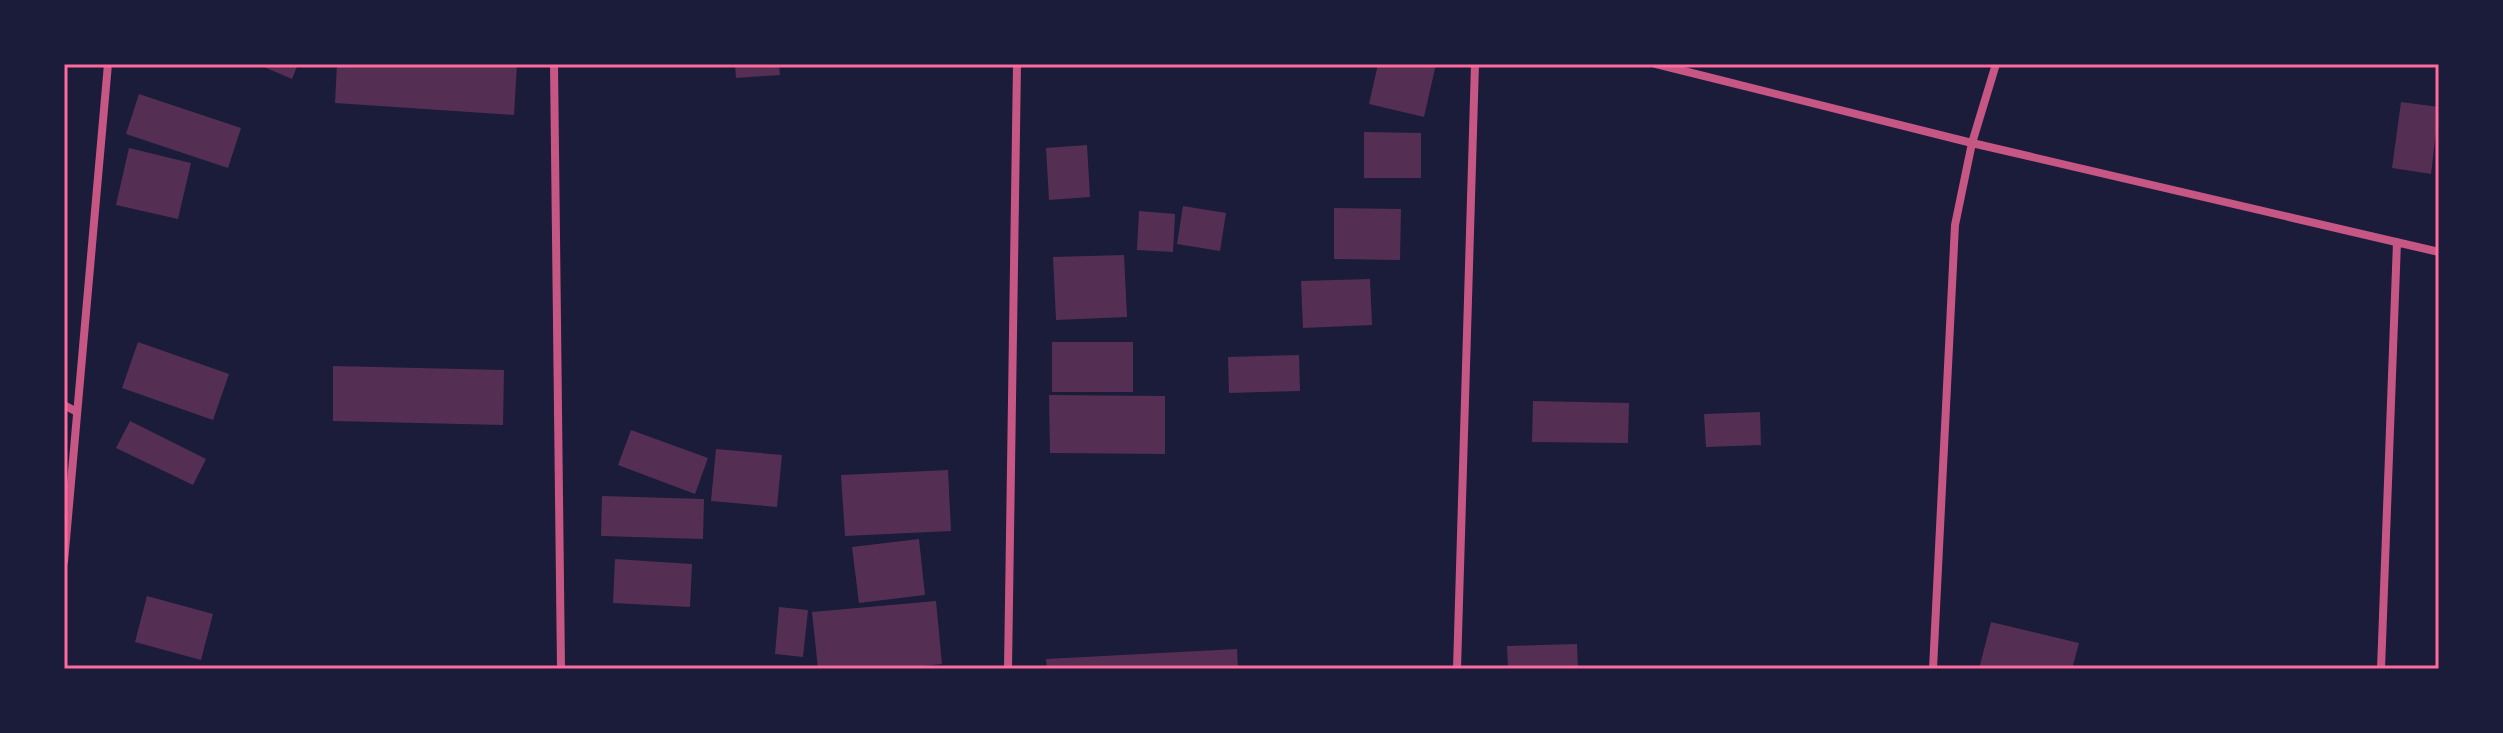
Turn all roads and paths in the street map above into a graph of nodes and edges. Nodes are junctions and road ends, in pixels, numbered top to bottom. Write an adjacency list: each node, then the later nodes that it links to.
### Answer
1 (108, 64): 11 (street)
2 (554, 64): 13 (street)
3 (1017, 64): 14 (street)
4 (1475, 64): 15 (street)
5 (1656, 64): 7 (street)
6 (1996, 64): 7 (street)
7 (1972, 143): 8 (street); 16 (street)
8 (2397, 242): 9 (street); 17 (street)
9 (2439, 252)
10 (64, 405): 11 (street)
11 (77, 412): 12 (street)
12 (64, 562)
13 (561, 669)
14 (1008, 669)
15 (1457, 669)
16 (1933, 669)
17 (2381, 669)

